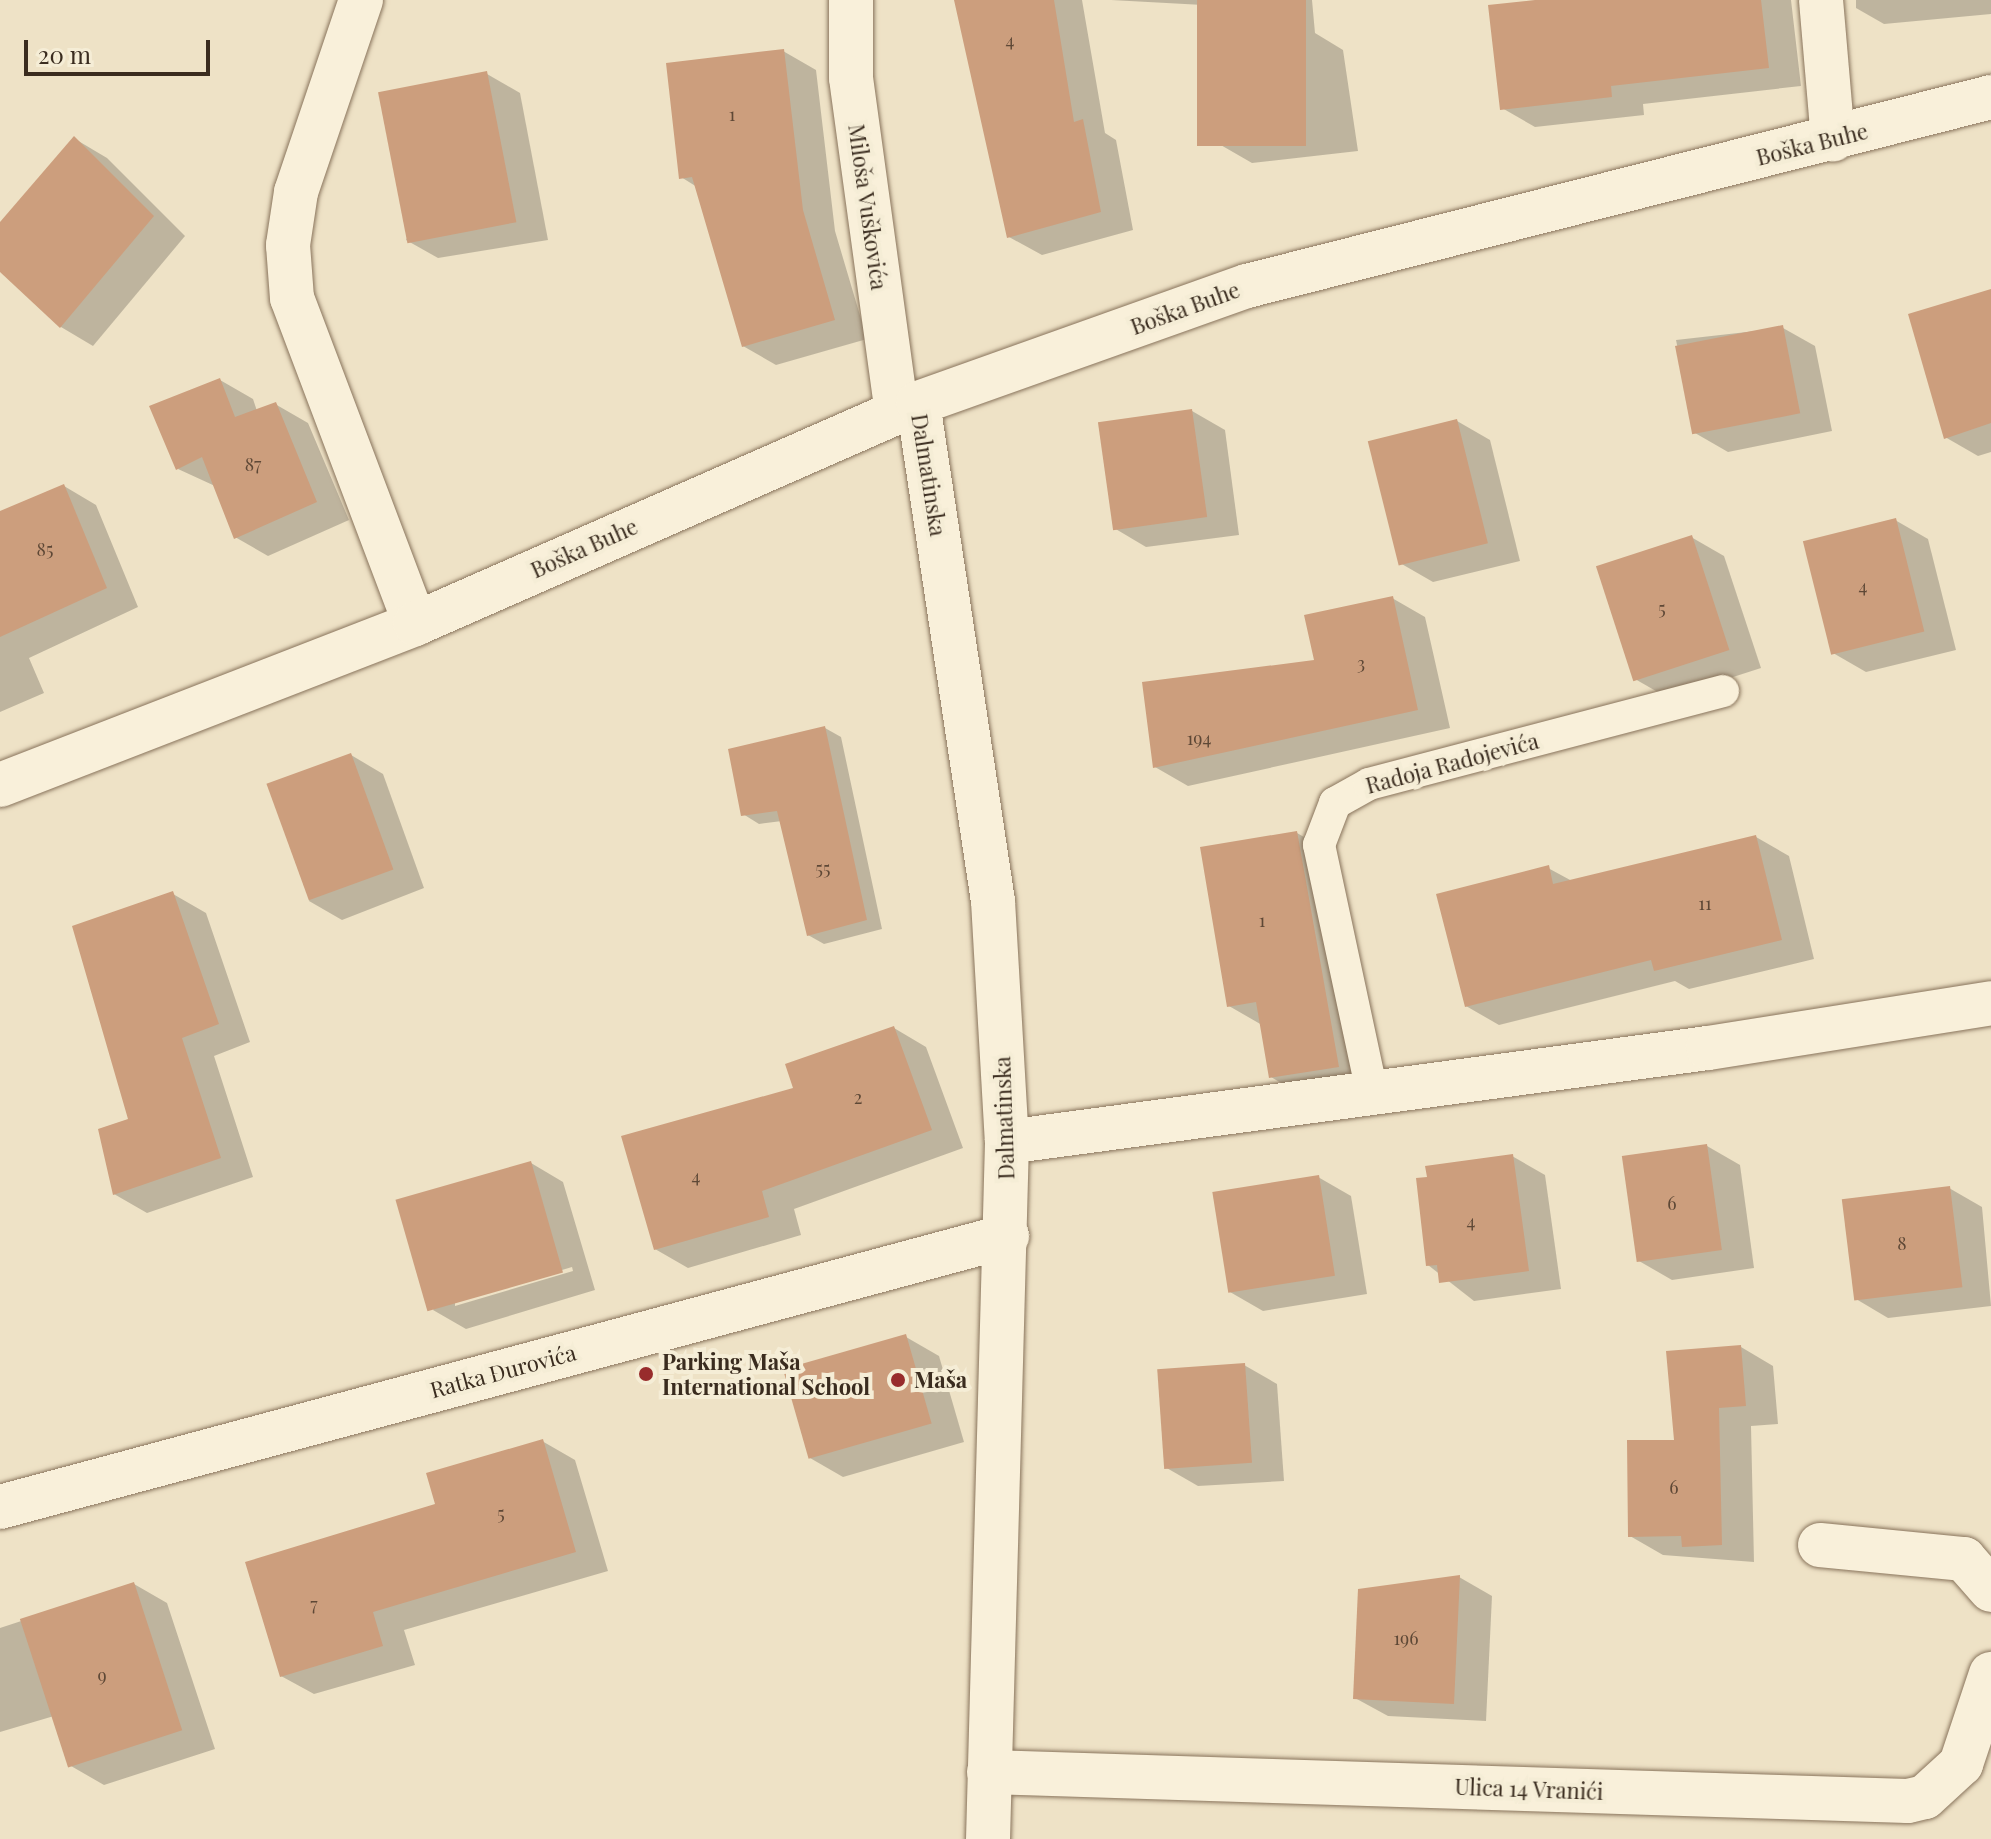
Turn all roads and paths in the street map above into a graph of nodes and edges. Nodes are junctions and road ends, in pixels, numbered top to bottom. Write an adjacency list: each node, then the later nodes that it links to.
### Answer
1 (361, 0): 7 (street)
2 (851, 0): 6 (street, Miloša Vuškovića)
3 (1821, 0): 5 (street)
4 (1991, 97): 5 (street, Boška Buhe)
5 (1833, 139): 6 (street, Boška Buhe)
6 (907, 408): 7 (street, Boška Buhe); 12 (street, Dalmatinska)
7 (415, 624): 9 (street, Boška Buhe)
8 (1723, 691): 11 (lane, Radoja Radojevića)
9 (0, 785)
10 (1991, 1003): 11 (street)
11 (1372, 1092): 12 (street)
12 (1007, 1142): 13 (street, Dalmatinska)
13 (1007, 1236): 14 (street, Ratka Đurovića); 18 (street, Dalmatinska)
14 (0, 1507)
15 (1820, 1545): 16 (street)
16 (1991, 1590)
17 (1991, 1674): 18 (street, Ulica 14 Vranići)
18 (989, 1772): 19 (street, Dalmatinska)
19 (988, 1839)

